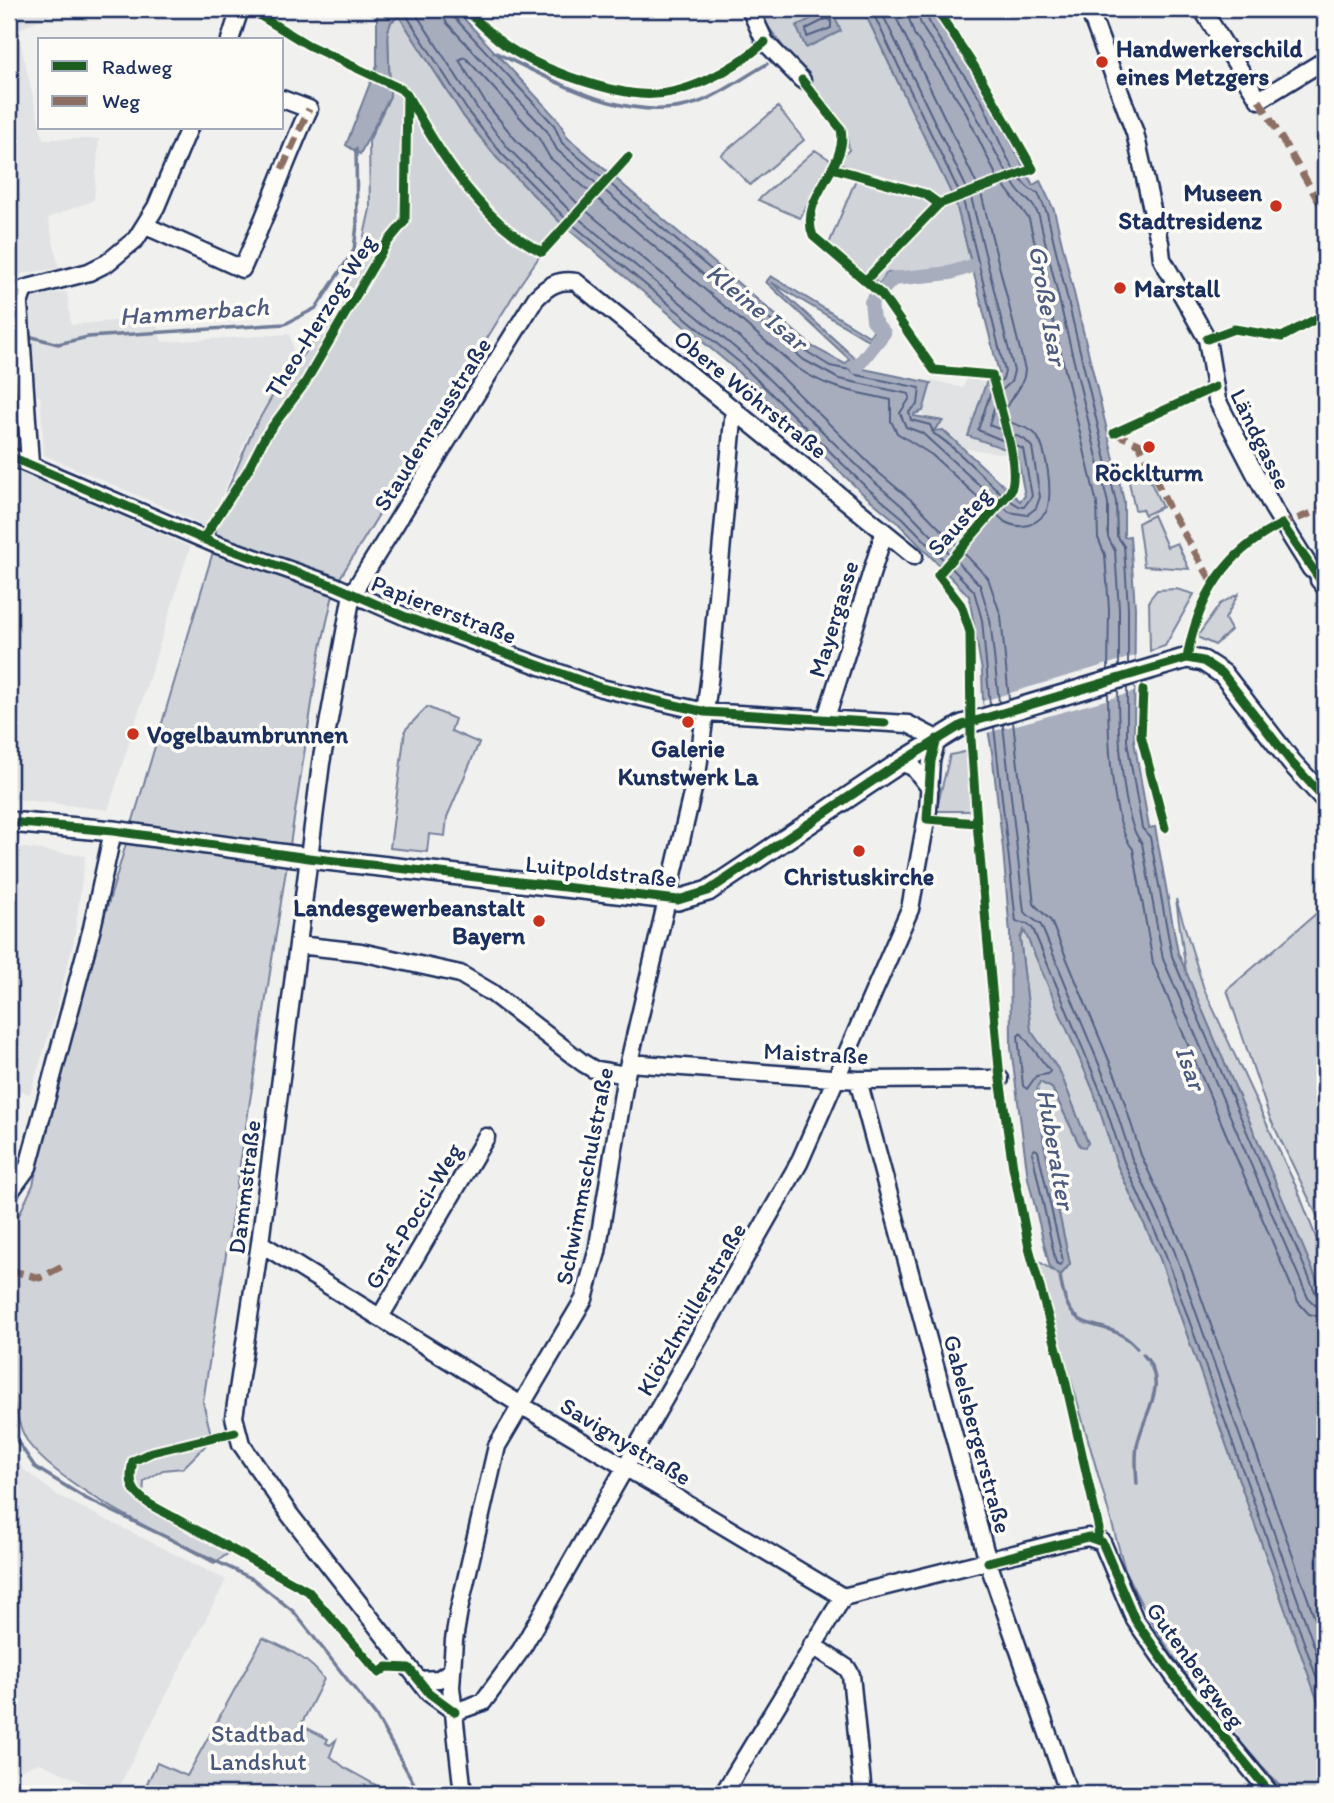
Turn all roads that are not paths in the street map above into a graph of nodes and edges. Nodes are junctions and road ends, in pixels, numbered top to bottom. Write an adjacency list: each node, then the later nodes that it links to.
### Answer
1 (240, 9): 5 (street)
2 (750, 9): 7 (street)
3 (1089, 9): 17 (street, Ländgasse)
4 (1202, 9): 6 (street)
5 (231, 38)
6 (1325, 60)
7 (802, 80)
8 (284, 100): 10 (street)
9 (188, 130): 10 (street)
10 (146, 226): 14 (street)
11 (555, 284): 12 (street, Obere Wöhrstraße); 18 (street, Staudenrausstraße)
12 (734, 409): 15 (street, Obere Wöhrstraße); 19 (street, Schwimmschulstraße)
13 (9, 456): 14 (street, Papiererstraße)
14 (30, 463): 18 (street, Papiererstraße)
15 (884, 533): 16 (street, Obere Wöhrstraße); 20 (street, Mayergasse)
16 (914, 556)
17 (1318, 579)
18 (352, 594): 19 (street, Papiererstraße); 27 (street, Dammstraße)
19 (705, 712): 20 (street, Papiererstraße); 28 (street, Schwimmschulstraße)
20 (826, 718): 21 (street, Papiererstraße)
21 (937, 739): 22 (main road, Luitpoldstraße); 23 (street, Klötzlmüllerstraße); 24 (main road, Luitpoldstraße)
22 (900, 762): 23 (street); 28 (main road, Luitpoldstraße)
23 (930, 788): 31 (street, Klötzlmüllerstraße)
24 (1325, 799)
25 (9, 822): 26 (main road, Luitpoldstraße)
26 (113, 831): 27 (main road, Luitpoldstraße); 35 (street)
27 (309, 858): 28 (main road, Luitpoldstraße); 29 (street, Dammstraße)
28 (667, 902): 30 (street, Schwimmschulstraße)
29 (299, 944): 30 (street, Maistraße); 36 (street, Dammstraße)
30 (627, 1069): 31 (street, Maistraße); 38 (street, Schwimmschulstraße)
31 (838, 1076): 33 (street, Maistraße); 39 (street, Klötzlmüllerstraße)
32 (1000, 1079): 33 (street, Maistraße)
33 (858, 1080): 40 (street, Gabelsbergerstraße)
34 (486, 1137): 37 (street, Graf-Pocci-Weg)
35 (9, 1193)
36 (260, 1243): 37 (street, Savignystraße); 44 (street, Dammstraße)
37 (380, 1317): 38 (street, Savignystraße)
38 (521, 1405): 39 (street, Savignystraße); 43 (street, Schwimmschulstraße)
39 (626, 1469): 41 (street, Savignystraße); 45 (street, Klötzlmüllerstraße)
40 (988, 1562): 41 (street); 49 (street, Gabelsbergerstraße); 50 (street, Gutenbergweg)
41 (843, 1597): 42 (street)
42 (813, 1646): 47 (street); 48 (street)
43 (452, 1670): 44 (street); 45 (street, Schwimmschulstraße)
44 (419, 1680): 45 (street, Dammstraße)
45 (455, 1712): 46 (street)
46 (468, 1793)
47 (723, 1794)
48 (863, 1794)
49 (1069, 1794)
50 (1271, 1794)

